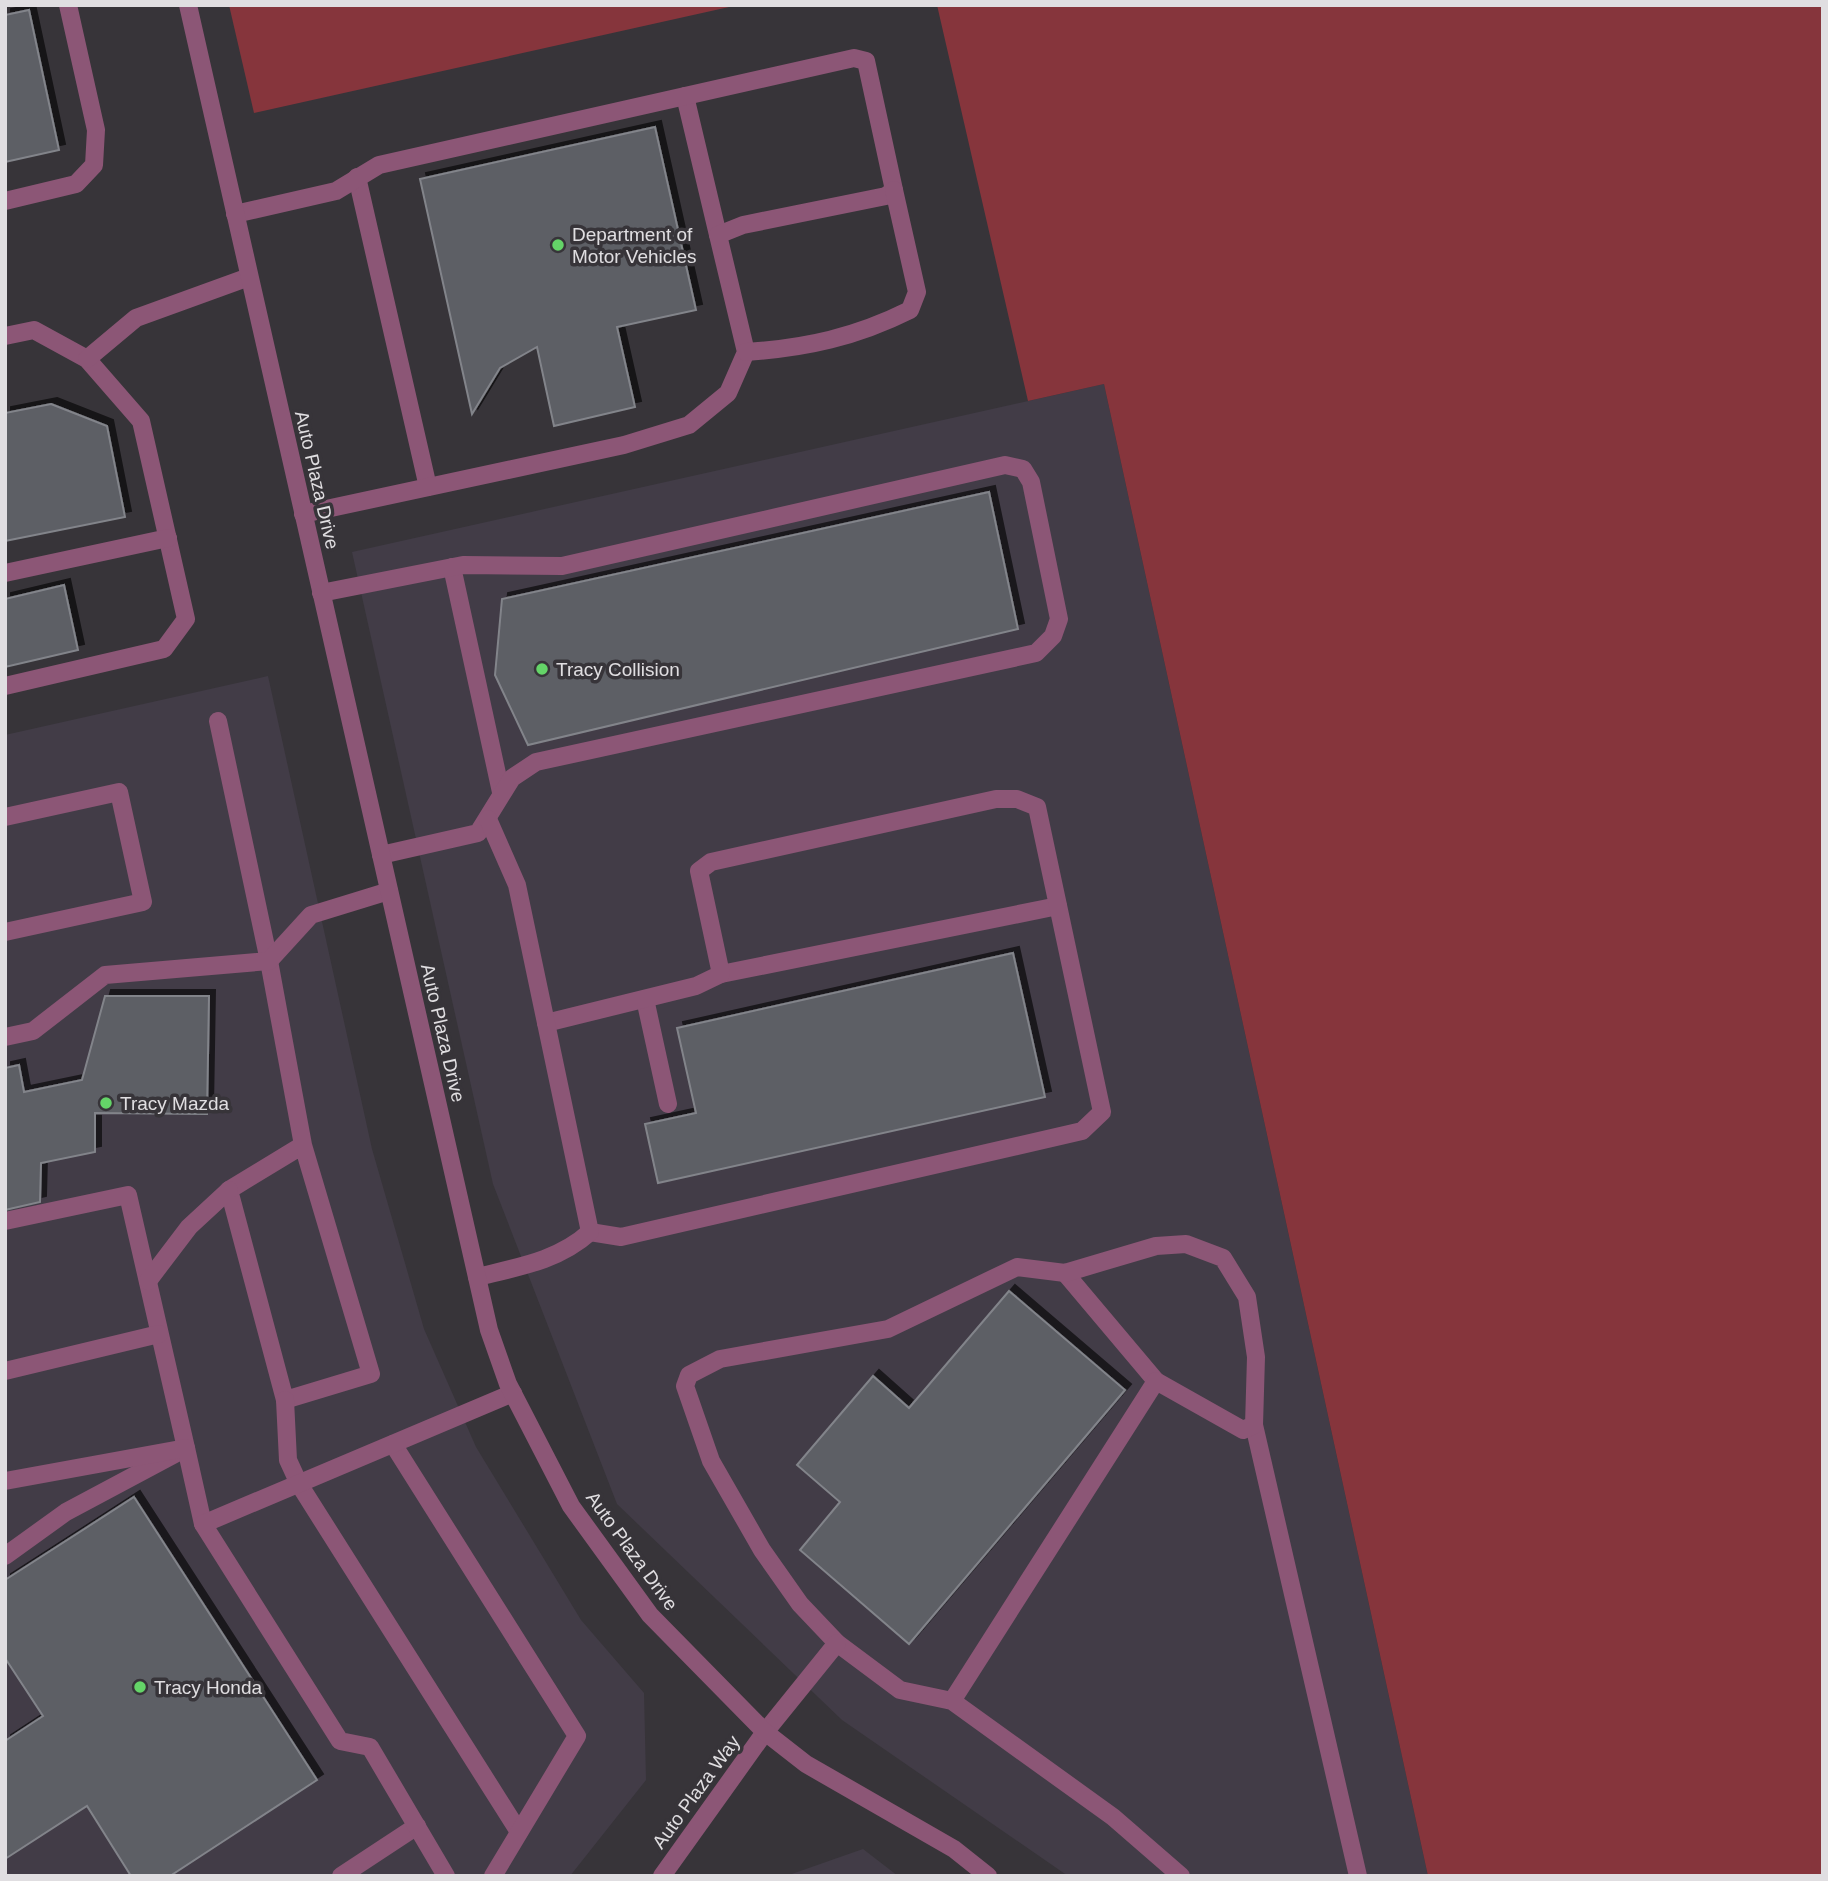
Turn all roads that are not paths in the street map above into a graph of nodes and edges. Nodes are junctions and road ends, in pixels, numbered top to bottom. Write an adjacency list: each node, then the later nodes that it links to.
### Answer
1 (68, 5): 6 (street)
2 (188, 5): 7 (street, Auto Plaza Drive)
3 (685, 96): 4 (street); 5 (street); 8 (street)
4 (357, 177): 7 (street); 13 (street)
5 (894, 190): 8 (street); 11 (street)
6 (5, 201)
7 (235, 214): 9 (street, Auto Plaza Drive)
8 (718, 235): 11 (street)
9 (250, 277): 12 (street); 14 (street, Auto Plaza Drive)
10 (5, 336): 12 (street)
11 (746, 352): 13 (street)
12 (87, 359): 15 (street)
13 (428, 487): 14 (street)
14 (303, 514): 18 (street, Auto Plaza Drive)
15 (168, 538): 17 (street); 19 (street)
16 (452, 567): 18 (street); 21 (street); 21 (street)
17 (5, 573)
18 (321, 593): 24 (street, Auto Plaza Drive)
19 (5, 686)
20 (218, 720): 28 (street)
21 (501, 792): 23 (street)
22 (5, 817): 27 (street)
23 (488, 819): 24 (street); 31 (street)
24 (381, 855): 25 (street, Auto Plaza Drive)
25 (389, 891): 28 (street); 39 (street, Auto Plaza Drive)
26 (1058, 906): 29 (street); 29 (street); 37 (street)
27 (5, 932)
28 (269, 961): 32 (street); 34 (street)
29 (722, 974): 30 (street)
30 (645, 999): 31 (street); 33 (street)
31 (546, 1023): 37 (street)
32 (5, 1037)
33 (668, 1104)
34 (303, 1145): 35 (street); 45 (street)
35 (229, 1190): 40 (street); 45 (street)
36 (5, 1221): 40 (street)
37 (590, 1231): 39 (street)
38 (1065, 1273): 43 (street); 46 (street); 53 (street)
39 (477, 1278): 44 (street, Auto Plaza Drive)
40 (148, 1281): 41 (street)
41 (159, 1334): 42 (street); 48 (street)
42 (5, 1371)
43 (1156, 1381): 46 (street); 54 (street)
44 (513, 1393): 47 (street); 55 (street, Auto Plaza Drive)
45 (285, 1400): 50 (street)
46 (1254, 1425): 64 (street)
47 (393, 1444): 50 (street); 57 (street)
48 (186, 1448): 49 (street); 51 (street); 52 (street)
49 (5, 1481)
50 (299, 1484): 51 (street); 57 (street)
51 (203, 1524): 56 (street)
52 (5, 1556)
53 (837, 1643): 54 (street); 55 (street, Auto Plaza Way)
54 (952, 1701): 63 (street)
55 (765, 1732): 61 (street, Auto Plaza Way); 62 (street, Auto Plaza Drive)
56 (417, 1826): 58 (street); 59 (street)
57 (519, 1832): 60 (street)
58 (341, 1876)
59 (446, 1876)
60 (493, 1876)
61 (662, 1876)
62 (988, 1876)
63 (1181, 1876)
64 (1358, 1876)

